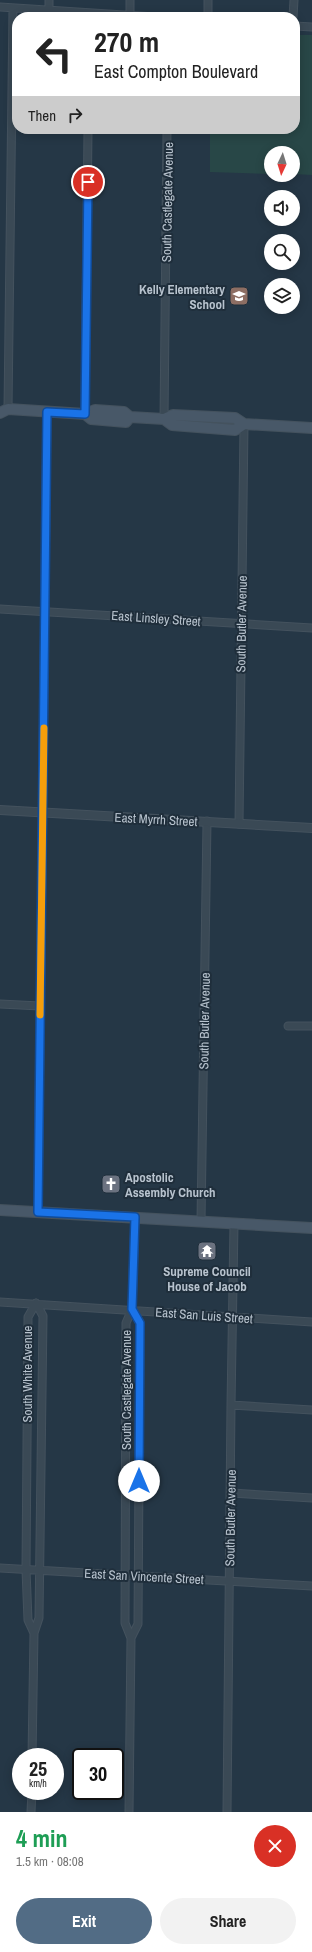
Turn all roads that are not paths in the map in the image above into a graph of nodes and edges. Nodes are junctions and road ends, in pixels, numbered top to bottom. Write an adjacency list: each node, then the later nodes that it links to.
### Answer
1 (50, 0): 7 (street)
2 (130, 0): 10 (street)
3 (208, 0): 11 (street)
4 (294, 0): 12 (street)
5 (0, 8): 6 (street)
6 (13, 8): 7 (street); 8 (street)
7 (49, 11): 9 (street)
8 (13, 12)
9 (59, 12)
10 (130, 12)
11 (208, 12)
12 (293, 12)
13 (300, 26): 14 (street)
14 (312, 27)
15 (12, 48): 18 (street)
16 (88, 134): 20 (street)
17 (168, 134): 21 (street, South Castlegate Avenue)
18 (3, 409): 19 (main road)
19 (47, 412): 20 (main road); 25 (street)
20 (85, 414): 21 (main road)
21 (164, 419): 22 (main road)
22 (244, 424): 23 (main road); 26 (street, South Butler Avenue)
23 (312, 428)
24 (0, 609): 25 (street, East Linsley Street)
25 (46, 612): 26 (street, East Linsley Street); 29 (street)
26 (242, 624): 27 (street, East Linsley Street); 31 (street, South Butler Avenue)
27 (312, 628)
28 (0, 810): 29 (street, East Myrrh Street)
29 (44, 812): 30 (street, East Myrrh Street); 34 (street)
30 (207, 821): 31 (street, East Myrrh Street); 40 (street, South Butler Avenue)
31 (238, 824): 32 (street, East Myrrh Street)
32 (312, 828)
33 (0, 1004): 34 (street)
34 (40, 1006): 38 (street)
35 (288, 1026): 36 (street)
36 (312, 1026)
37 (0, 1210): 38 (main road)
38 (38, 1212): 39 (main road)
39 (135, 1217): 40 (main road); 45 (street, South Castlegate Avenue)
40 (201, 1221): 41 (main road)
41 (234, 1224): 42 (main road); 46 (street, South Butler Avenue)
42 (312, 1228)
43 (0, 1302): 44 (street, East San Luis Street)
44 (36, 1304): 45 (street, East San Luis Street); 53 (street, South White Avenue); 54 (street, South White Avenue)
45 (132, 1309): 46 (street, East San Luis Street); 55 (street, South Castlegate Avenue); 56 (street, South Castlegate Avenue)
46 (232, 1316): 47 (street, East San Luis Street); 48 (street, South Butler Avenue)
47 (312, 1322)
48 (230, 1405): 49 (street); 50 (street, South Butler Avenue)
49 (312, 1410)
50 (231, 1493): 51 (street); 57 (street, South Butler Avenue)
51 (312, 1498)
52 (0, 1568): 53 (street, East San Vincente Street)
53 (26, 1570): 54 (street, East San Vincente Street); 59 (street, South White Avenue)
54 (39, 1570): 55 (street, East San Vincente Street); 59 (street, South White Avenue)
55 (125, 1575): 56 (street, East San Vincente Street); 60 (street, South Castlegate Avenue)
56 (138, 1576): 57 (street, East San Vincente Street); 60 (street, South Castlegate Avenue)
57 (229, 1581): 58 (street, East San Vincente Street); 65 (street, South Butler Avenue)
58 (312, 1586)
59 (34, 1633): 61 (street, South White Avenue)
60 (131, 1638): 64 (street, South Castlegate Avenue)
61 (32, 1748)
62 (32, 1800): 63 (street)
63 (32, 1812)
64 (129, 1812)
65 (227, 1812)

